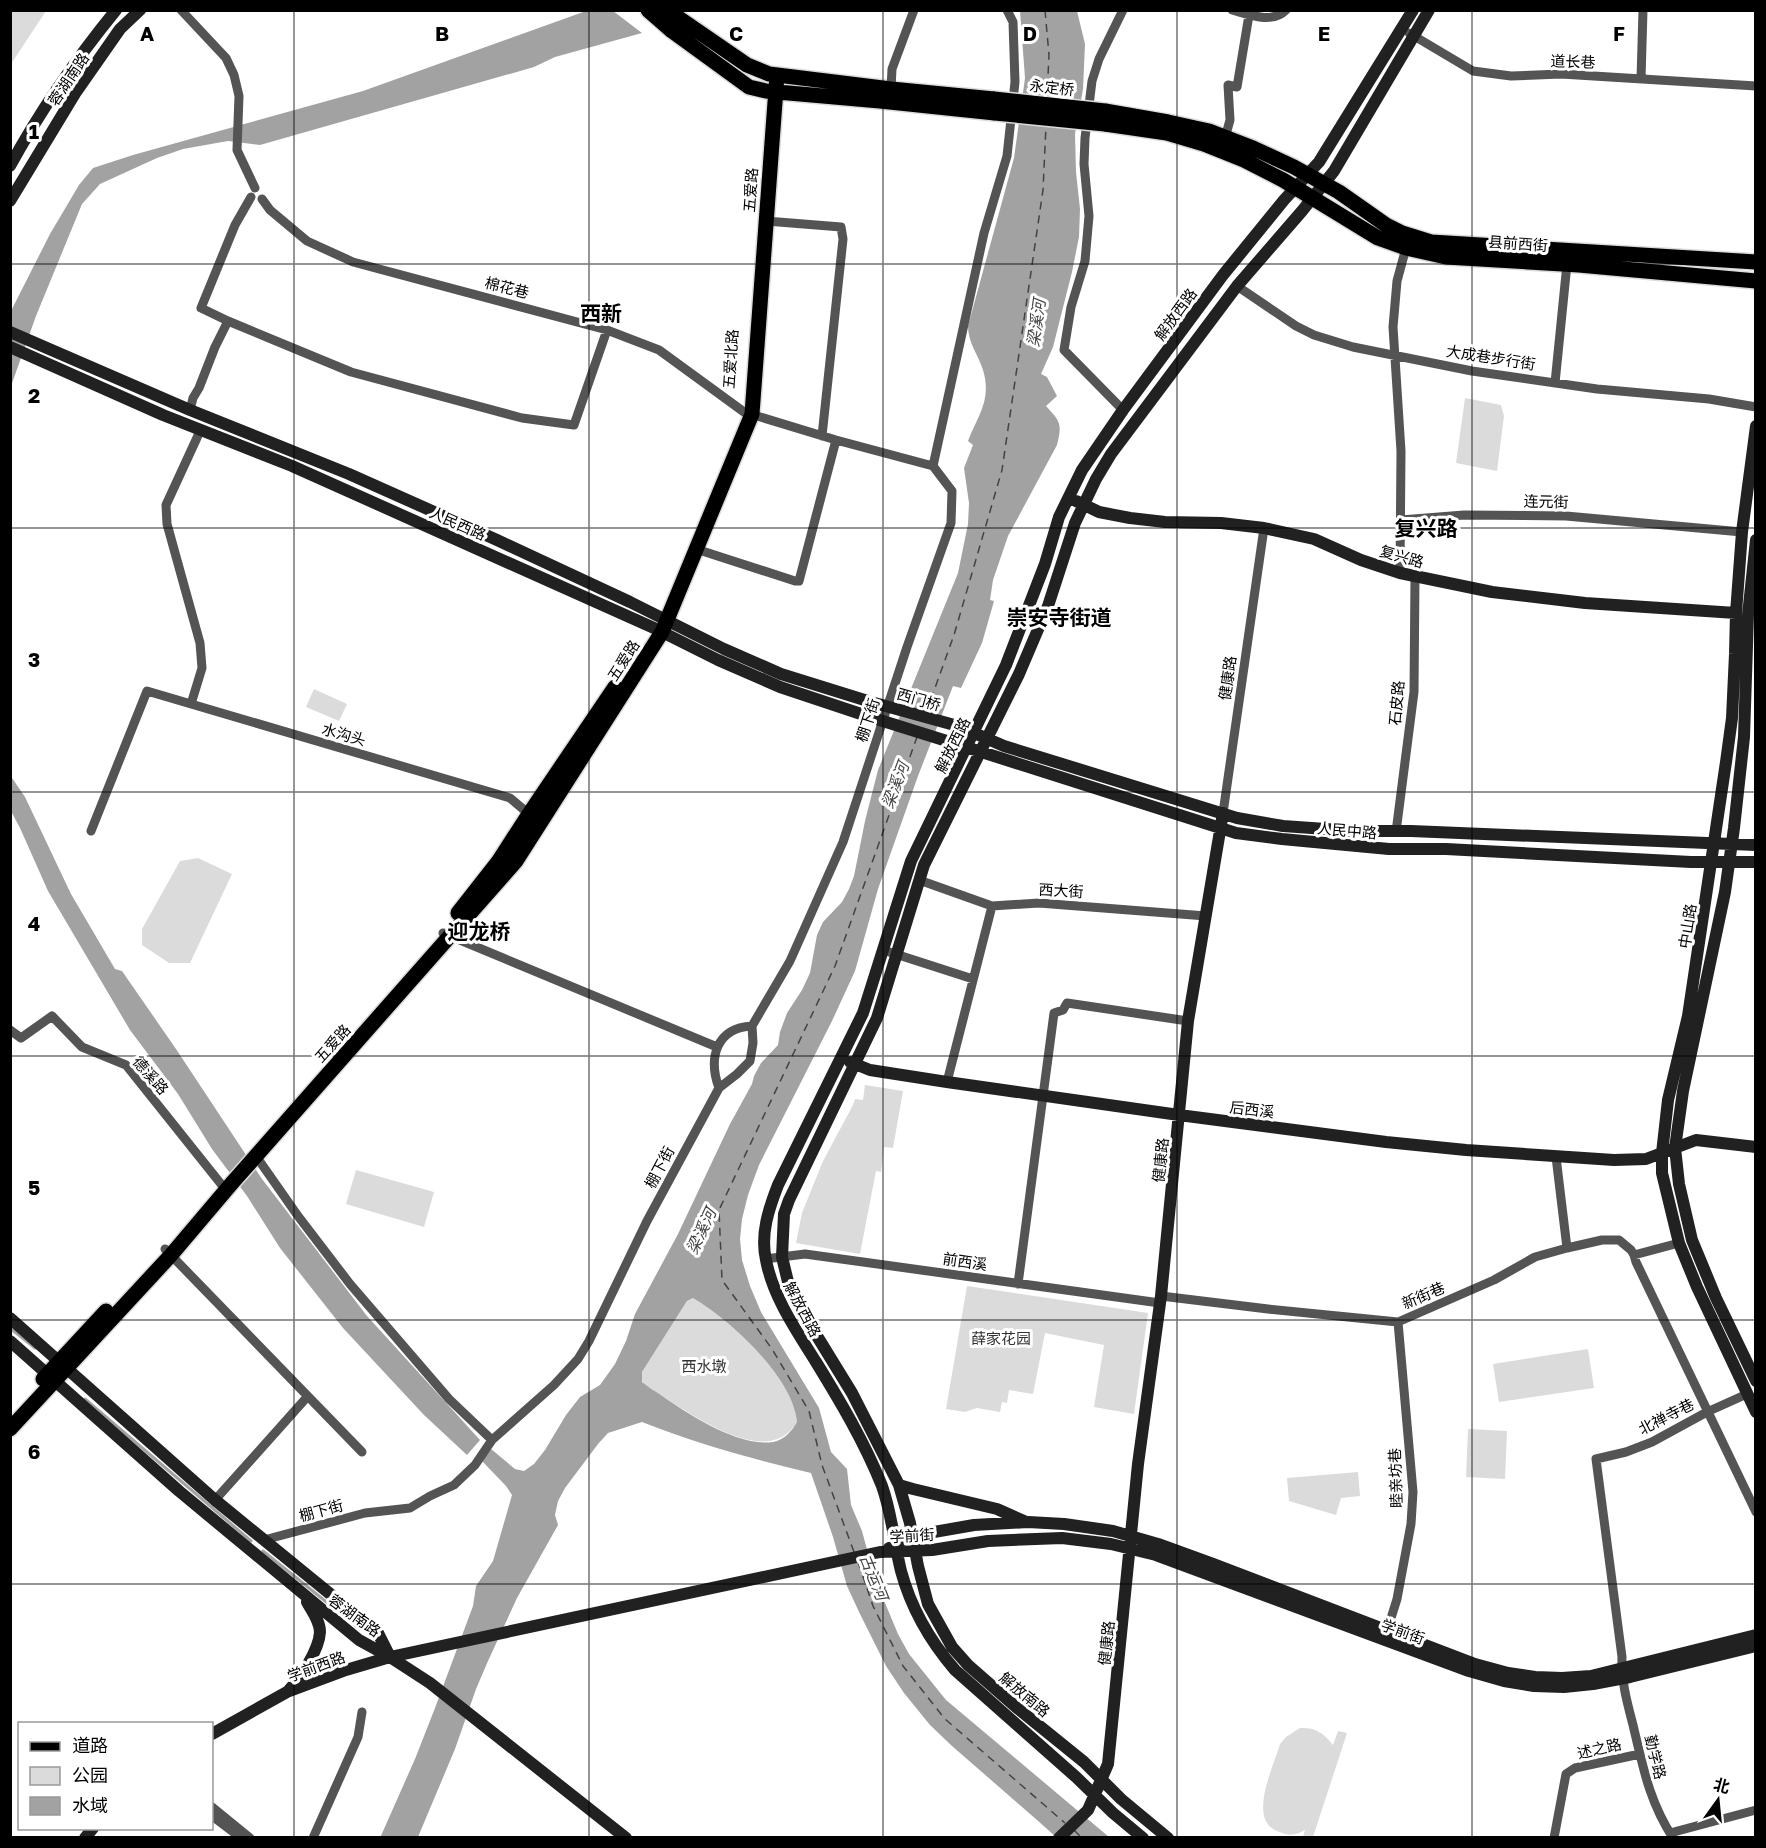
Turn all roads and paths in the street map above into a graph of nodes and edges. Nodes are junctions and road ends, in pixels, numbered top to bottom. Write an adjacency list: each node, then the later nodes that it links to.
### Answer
1 (116, 10): 25 (main road)
2 (140, 10): 31 (main road, 蓉湖南路)
3 (181, 10): 29 (street)
4 (648, 10): 14 (main road)
5 (914, 10): 20 (street)
6 (1007, 10): 52 (street)
7 (1123, 10): 46 (street)
8 (1232, 10): 13 (street)
9 (1286, 10): 13 (street)
10 (1413, 10): 15 (main road, 解放西路)
11 (1429, 10): 16 (main road, 解放西路)
12 (1643, 10): 18 (street)
13 (1249, 15): 24 (street)
14 (672, 20): 17 (main road); 21 (main road)
15 (1401, 28): 16 (street, 道长巷); 26 (main road, 解放西路)
16 (1413, 35): 18 (street, 道长巷); 27 (main road, 解放西路)
17 (773, 75): 20 (main road); 21 (main road, 五爱北路)
18 (1641, 79): 19 (street, 道长巷)
19 (1755, 86)
20 (891, 89): 22 (main road)
21 (771, 92): 22 (main road); 32 (main road, 五爱路); 47 (main road, 五爱北路)
22 (994, 106): 23 (main road, 永定桥, bridge)
23 (1105, 117): 24 (main road, 县前西街); 28 (main road, 县前西街)
24 (1225, 138): 26 (main road, 县前西街)
25 (10, 166)
26 (1307, 174): 27 (main road, 县前西街); 28 (main road, 解放西路)
27 (1324, 184): 30 (main road, 解放西路); 34 (main road, 县前西街)
28 (1295, 187): 30 (main road, 县前西街); 46 (main road, 解放西路)
29 (253, 192): 38 (street); 39 (street, 棉花巷)
30 (1313, 198): 33 (main road, 县前西街); 37 (main road, 解放西路)
31 (10, 201)
32 (766, 221): 47 (main road, 五爱路); 50 (street)
33 (1406, 248): 35 (main road, 县前西街); 42 (street)
34 (1755, 262)
35 (1567, 264): 36 (main road, 县前西街); 43 (street)
36 (1755, 281)
37 (1237, 286): 42 (street, 大成巷步行街); 54 (main road, 解放西路)
38 (228, 321): 39 (street); 45 (street)
39 (607, 330): 47 (street, 棉花巷)
40 (10, 332): 45 (main road, 人民西路)
41 (10, 347): 49 (main road, 人民西路)
42 (1395, 355): 43 (street, 大成巷步行街); 55 (street)
43 (1555, 383): 44 (street, 大成巷步行街)
44 (1755, 407)
45 (190, 410): 63 (main road, 人民西路)
46 (1123, 410): 53 (main road, 解放西路)
47 (748, 413): 50 (street, 棉花巷); 59 (main road, 五爱路); 63 (main road, 五爱北路)
48 (1755, 426): 57 (main road, 中山路)
49 (201, 429): 63 (main road, 人民西路); 65 (street)
50 (822, 436): 51 (street, 棉花巷)
51 (836, 440): 52 (street, 棉花巷); 59 (street)
52 (933, 466): 92 (street, 棚下街)
53 (1068, 498): 54 (main road, 复兴路); 68 (main road, 解放西路)
54 (1082, 504): 56 (main road, 复兴路); 69 (main road, 解放西路)
55 (1401, 520): 57 (street, 连元街); 60 (street)
56 (1264, 528): 60 (main road, 复兴路); 73 (street, 健康路)
57 (1742, 532): 62 (main road, 中山路)
58 (1755, 540): 62 (main road, 中山路)
59 (696, 549): 63 (main road, 五爱路)
60 (1400, 573): 61 (main road, 复兴路)
61 (1415, 576): 62 (main road, 复兴路); 77 (street, 石皮路)
62 (1746, 614): 78 (main road, 中山路); 79 (main road, 中山路)
63 (661, 624): 64 (main road, 人民西路); 66 (main road, 人民西路); 74 (main road, 五爱路); 87 (main road, 五爱路)
64 (871, 702): 67 (main road, 西门桥, bridge)
65 (191, 704): 74 (street, 水沟头); 76 (street, 水沟头)
66 (870, 717): 70 (main road, 西门桥, bridge)
67 (958, 726): 68 (main road, 人民中路)
68 (975, 732): 69 (main road, 人民中路); 71 (main road, 解放西路)
69 (988, 738): 72 (main road, 解放西路); 73 (main road, 人民中路)
70 (950, 742): 71 (main road, 人民中路)
71 (967, 748): 72 (main road, 人民中路); 88 (main road, 解放西路)
72 (981, 752): 75 (main road, 人民中路); 84 (main road, 解放西路)
73 (1223, 813): 75 (main road, 健康路); 77 (main road, 人民中路)
74 (529, 814): 87 (main road, 五爱路)
75 (1220, 828): 81 (main road, 人民中路); 86 (main road, 健康路)
76 (91, 831)
77 (1396, 832): 78 (main road, 人民中路)
78 (1714, 843): 79 (main road, 人民中路); 81 (main road, 中山路)
79 (1731, 844): 80 (main road, 人民中路); 82 (main road, 中山路)
80 (1755, 845)
81 (1711, 862): 82 (main road, 人民中路); 104 (main road, 中山路)
82 (1729, 862): 83 (main road, 人民中路); 102 (main road, 中山路)
83 (1755, 862)
84 (919, 880): 85 (street, 西大街); 89 (main road, 解放西路)
85 (992, 906): 86 (street, 西大街); 90 (street)
86 (1206, 916): 91 (main road, 健康路)
87 (447, 934): 94 (street); 103 (main road, 五爱路)
88 (883, 950): 89 (street); 95 (main road, 解放西路)
89 (896, 954): 90 (street); 96 (main road, 解放西路)
90 (973, 979): 97 (street)
91 (1188, 1021): 99 (street); 100 (main road, 健康路)
92 (752, 1026): 94 (street); 98 (street, 棚下街)
93 (10, 1030): 106 (street, 德溪路)
94 (717, 1047): 98 (street)
95 (841, 1058): 96 (main road, 后西溪); 112 (main road, 解放西路)
96 (856, 1064): 97 (main road, 后西溪); 111 (main road, 解放西路)
97 (947, 1082): 99 (main road, 后西溪)
98 (719, 1088): 127 (street, 棚下街)
99 (1045, 1096): 100 (main road, 后西溪); 113 (street)
100 (1179, 1115): 105 (main road, 后西溪); 114 (main road, 健康路)
101 (1755, 1147): 102 (main road, 后西溪)
102 (1675, 1148): 104 (main road, 后西溪); 120 (main road, 中山路)
103 (254, 1153): 106 (main road, 五爱路); 127 (street)
104 (1662, 1153): 105 (main road, 后西溪); 107 (main road, 中山路)
105 (1556, 1157): 108 (street)
106 (227, 1182): 109 (main road)
107 (1679, 1243): 110 (street); 121 (main road, 中山路)
108 (1567, 1248): 110 (street, 新街巷); 116 (street, 新街巷)
109 (168, 1252): 118 (main road); 122 (street)
110 (1634, 1255): 123 (street)
111 (782, 1257): 112 (street, 前西溪); 113 (street, 前西溪); 130 (main road, 解放西路)
112 (765, 1258): 137 (main road, 解放西路)
113 (1018, 1284): 114 (street, 前西溪)
114 (1161, 1300): 116 (street, 新街巷); 135 (main road, 健康路)
115 (10, 1318): 118 (main road, 蓉湖南路)
116 (1398, 1322): 141 (street, 睦亲坊巷)
117 (10, 1341): 119 (main road, 蓉湖南路)
118 (63, 1364): 119 (main road); 131 (main road, 蓉湖南路)
119 (51, 1378): 125 (main road); 126 (main road); 138 (main road, 蓉湖南路)
120 (1755, 1381)
121 (1747, 1394): 123 (street, 北禅寺巷); 124 (main road, 中山路)
122 (308, 1396): 128 (street); 131 (street)
123 (1707, 1412): 129 (street, 北禅寺巷); 132 (street)
124 (1755, 1412)
125 (10, 1414)
126 (10, 1430)
127 (492, 1440): 134 (street, 棚下街)
128 (362, 1452)
129 (1596, 1459): 145 (street, 勤学路)
130 (899, 1485): 133 (main road); 136 (main road, 解放西路)
131 (215, 1500): 134 (main road, 蓉湖南路)
132 (1755, 1512)
133 (1028, 1522): 135 (main road, 学前街); 136 (main road, 学前街)
134 (264, 1540): 138 (main road); 144 (main road, 蓉湖南路)
135 (1131, 1543): 136 (main road, 学前街); 141 (main road, 学前街); 145 (main road, 学前街); 150 (main road, 健康路)
136 (914, 1544): 137 (main road, 学前街); 150 (main road, 解放南路)
137 (897, 1548): 140 (main road, 学前街); 151 (main road, 解放南路)
138 (253, 1552): 139 (main road, 蓉湖南路)
139 (304, 1595): 144 (main road, 蓉湖南路); 146 (main road)
140 (533, 1626): 144 (main road, 学前西路)
141 (1387, 1631): 145 (main road, 学前街)
142 (1755, 1635): 145 (main road, 学前街)
143 (1755, 1646): 145 (main road, 学前街)
144 (390, 1657): 146 (main road, 学前西路); 159 (main road)
145 (1622, 1674): 149 (street, 勤学路)
146 (287, 1692): 148 (main road, 学前西路)
147 (362, 1712): 158 (street)
148 (213, 1733)
149 (1640, 1754): 155 (street, 勤学路); 163 (street, 述之路)
150 (1101, 1779): 151 (main road, 健康路); 162 (main road, 解放南路)
151 (1094, 1795): 160 (main road, 健康路); 161 (main road, 解放南路)
152 (213, 1808): 157 (street)
153 (1755, 1810): 155 (street)
154 (213, 1817): 156 (street)
155 (1671, 1835)
156 (241, 1838)
157 (250, 1838)
158 (313, 1838)
159 (626, 1838)
160 (1059, 1838)
161 (1143, 1838)
162 (1168, 1838)
163 (1554, 1838)

